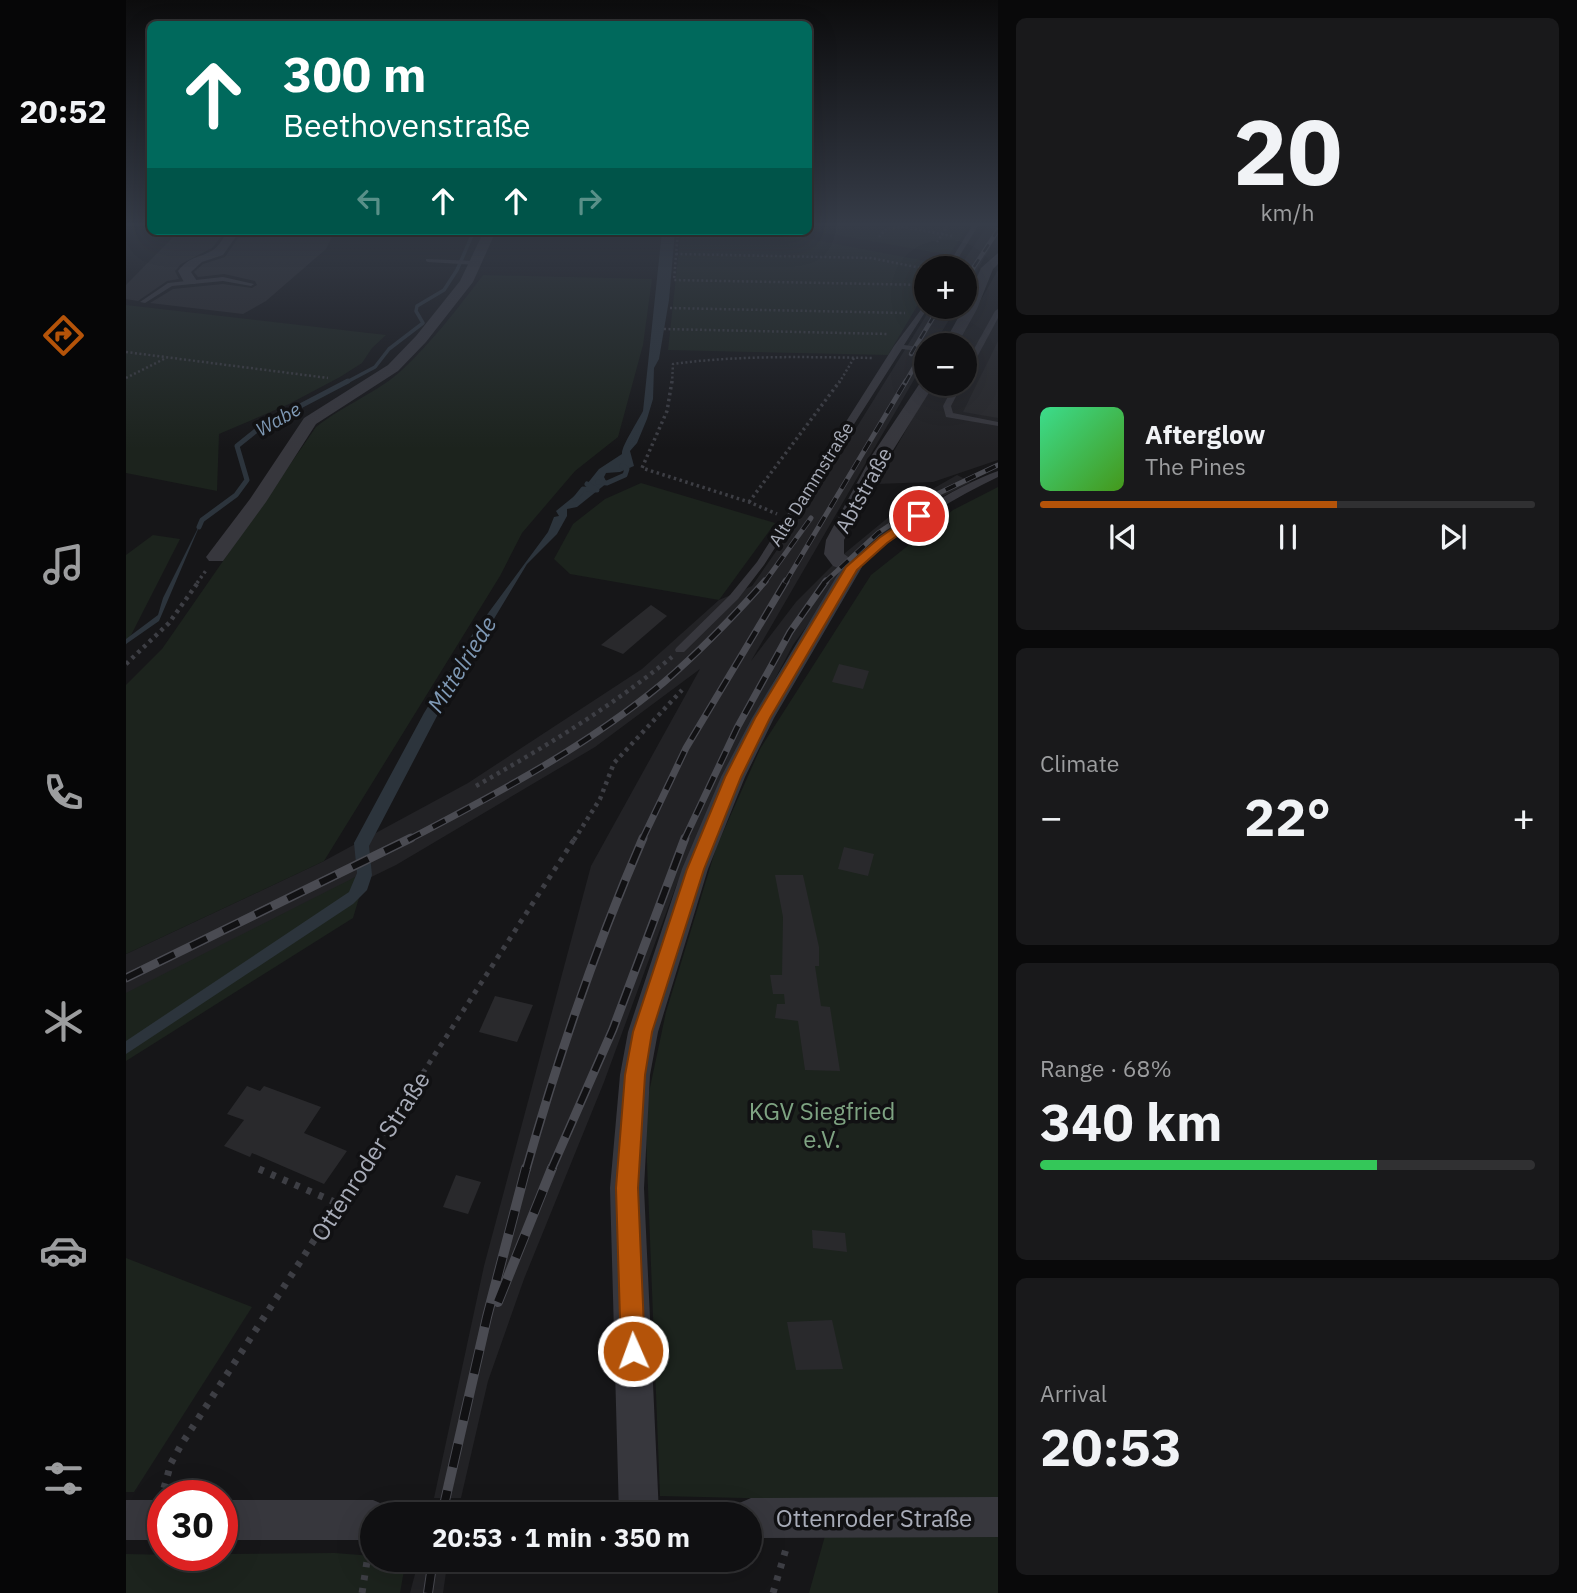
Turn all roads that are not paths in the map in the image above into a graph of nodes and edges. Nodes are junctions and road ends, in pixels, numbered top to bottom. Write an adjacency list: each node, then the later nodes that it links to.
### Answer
1 (145, 300): 4 (lane)
2 (451, 300): 15 (street)
3 (971, 300): 7 (street)
4 (142, 302)
5 (998, 311): 10 (lane)
6 (916, 319): 8 (lane, Alte Dammstraße)
7 (956, 333)
8 (898, 346): 9 (lane); 17 (lane, Alte Dammstraße)
9 (914, 348)
10 (977, 350)
11 (919, 396): 16 (street, Abtstraße)
12 (952, 396): 13 (lane)
13 (998, 424)
14 (998, 474): 16 (lane)
15 (216, 557)
16 (852, 567): 18 (street, Abtstraße)
17 (680, 650)
18 (639, 1502)
19 (998, 1517): 20 (street, Ottenroder Straße)
20 (762, 1518)
21 (238, 1520): 22 (street)
22 (360, 1520)

